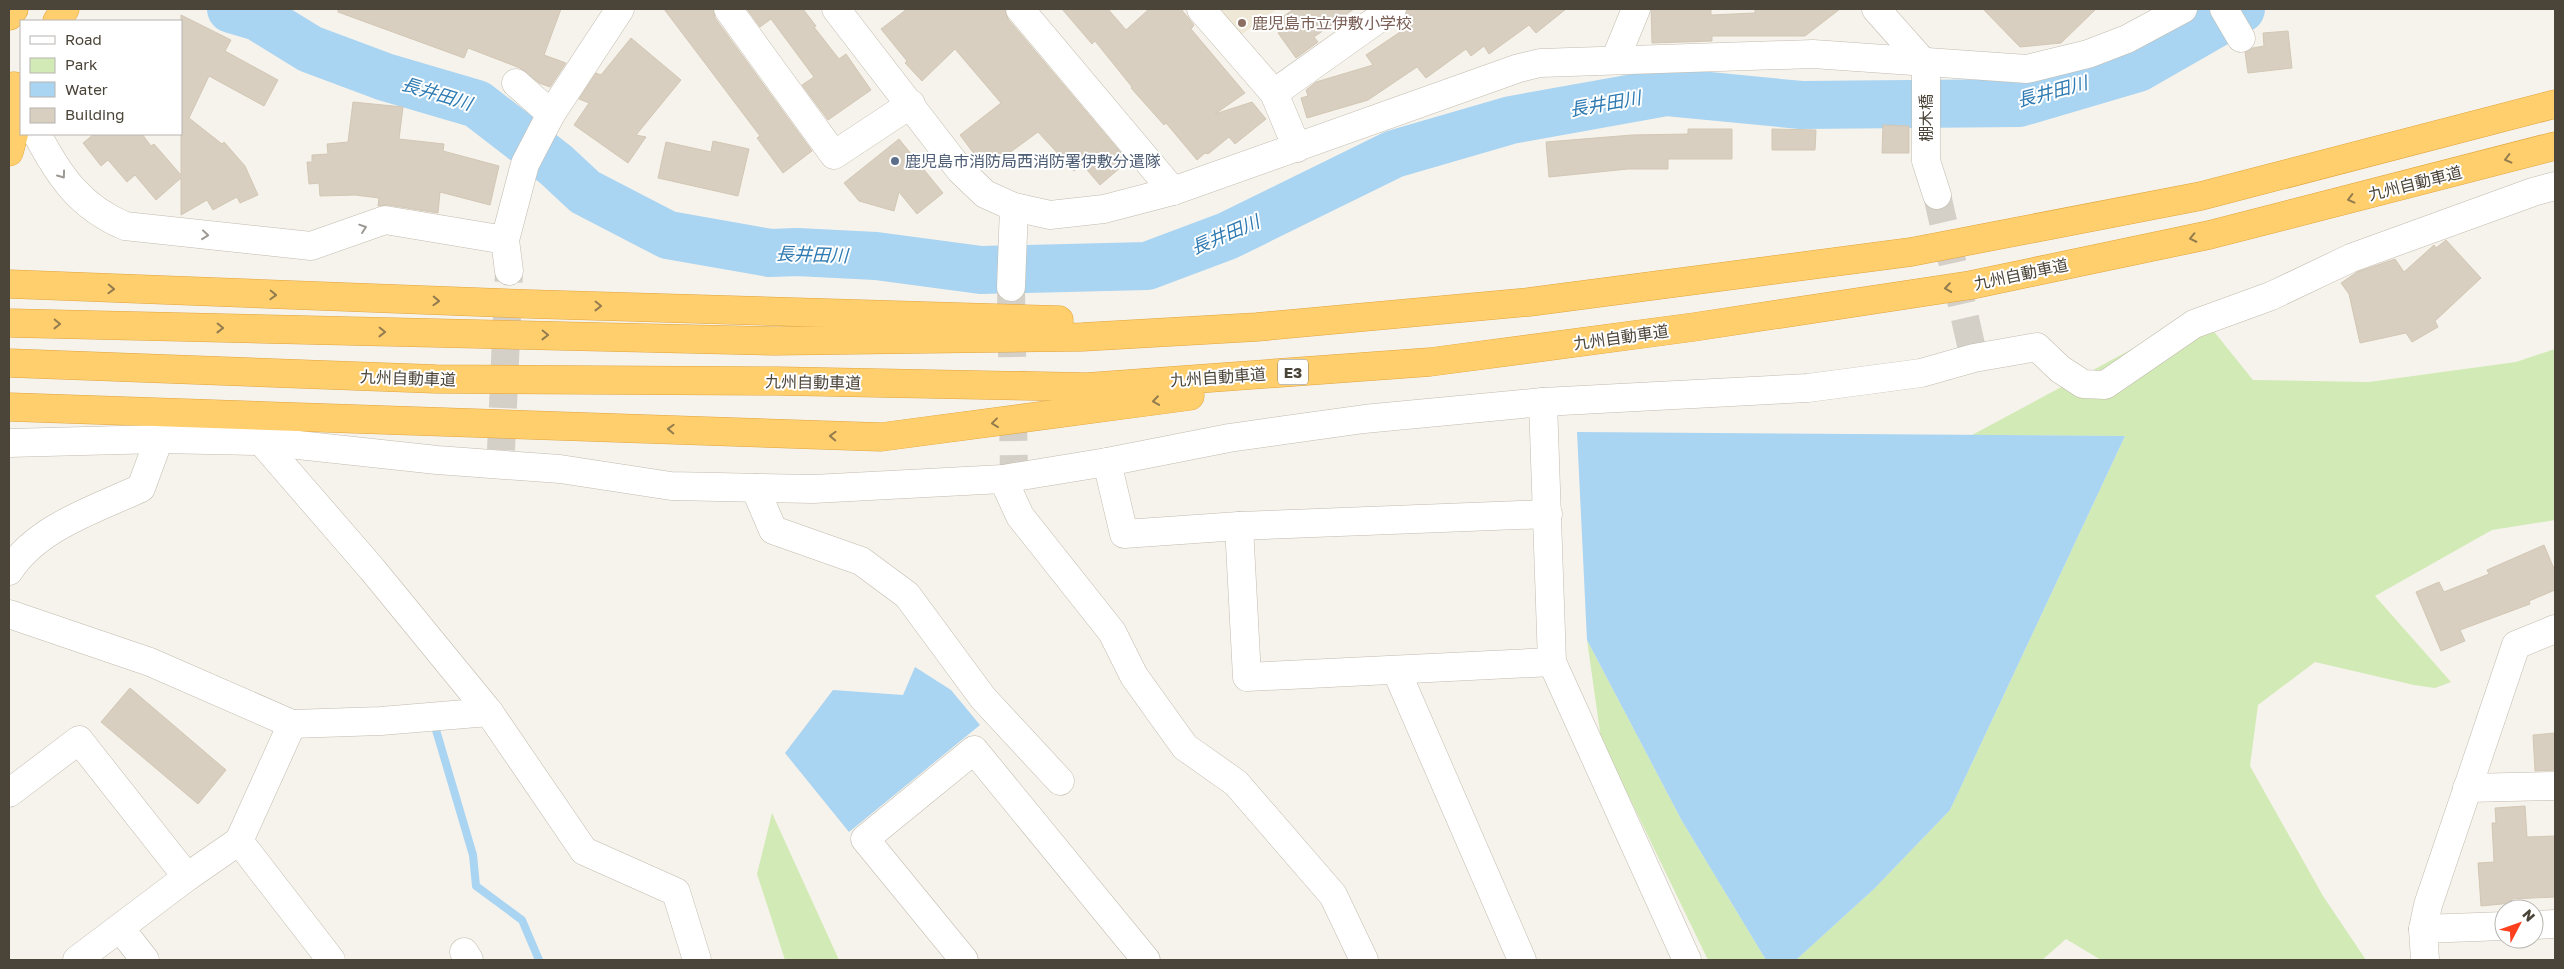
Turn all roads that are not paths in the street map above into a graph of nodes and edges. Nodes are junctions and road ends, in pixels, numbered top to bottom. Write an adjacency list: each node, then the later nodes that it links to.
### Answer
1 (14, 9): 13 (highway)
2 (65, 9): 14 (highway)
3 (620, 9): 23 (street)
4 (728, 9): 21 (street)
5 (836, 9): 21 (street)
6 (1020, 9): 29 (street)
7 (1201, 9): 20 (street)
8 (1392, 9): 20 (street)
9 (1636, 9): 16 (street)
10 (1876, 9): 17 (street)
11 (2183, 9): 17 (street)
12 (2224, 9): 15 (street)
13 (9, 16)
14 (58, 20)
15 (2242, 38)
16 (1615, 60): 17 (street); 26 (street)
17 (1925, 69): 30 (street, 棚木橋)
18 (516, 83): 23 (street)
19 (16, 89): 27 (highway)
20 (1274, 93): 26 (street)
21 (911, 104): 31 (street)
22 (2555, 104): 37 (highway)
23 (551, 114): 32 (street)
24 (38, 135): 32 (street, one-way to 32)
25 (2555, 146): 38 (highway, 九州自動車道 / E3, one-way to 38)
26 (1297, 148): 29 (street)
27 (9, 152)
28 (2555, 186): 40 (street)
29 (1173, 191): 31 (street)
30 (1936, 195)
31 (1013, 219): 35 (street)
32 (505, 240): 33 (street)
33 (509, 271)
34 (15, 278): 37 (highway, one-way to 37)
35 (1011, 284)
36 (9, 323): 37 (highway, one-way to 37)
37 (1257, 327)
38 (1430, 362): 39 (highway, 九州自動車道 / E3); 41 (highway, one-way to 41)
39 (9, 363)
40 (1543, 402): 45 (street); 48 (street)
41 (9, 407)
42 (159, 439): 43 (street); 44 (street); 50 (street)
43 (261, 441): 47 (street); 55 (street)
44 (9, 443)
45 (1107, 462): 46 (street); 49 (street)
46 (1003, 479): 47 (street); 72 (street)
47 (755, 488): 57 (street)
48 (1548, 514): 49 (street); 53 (street)
49 (1238, 526): 54 (street)
50 (9, 571)
51 (9, 614): 56 (street)
52 (2555, 629): 59 (street)
53 (1552, 662): 54 (street); 74 (street)
54 (1396, 670): 73 (street)
55 (489, 712): 56 (street); 69 (street)
56 (292, 724): 61 (street)
57 (1060, 781)
58 (2555, 786): 59 (street)
59 (2467, 788): 65 (street)
60 (9, 793): 62 (street)
61 (239, 841): 62 (street); 68 (street)
62 (187, 877): 64 (street)
63 (2494, 926): 65 (street)
64 (120, 928): 66 (street); 67 (street)
65 (2423, 929): 75 (street)
66 (77, 960)
67 (145, 960)
68 (331, 960)
69 (698, 960)
70 (964, 960): 71 (street)
71 (1146, 960)
72 (1364, 960)
73 (1522, 960)
74 (1687, 960)
75 (2425, 960)

